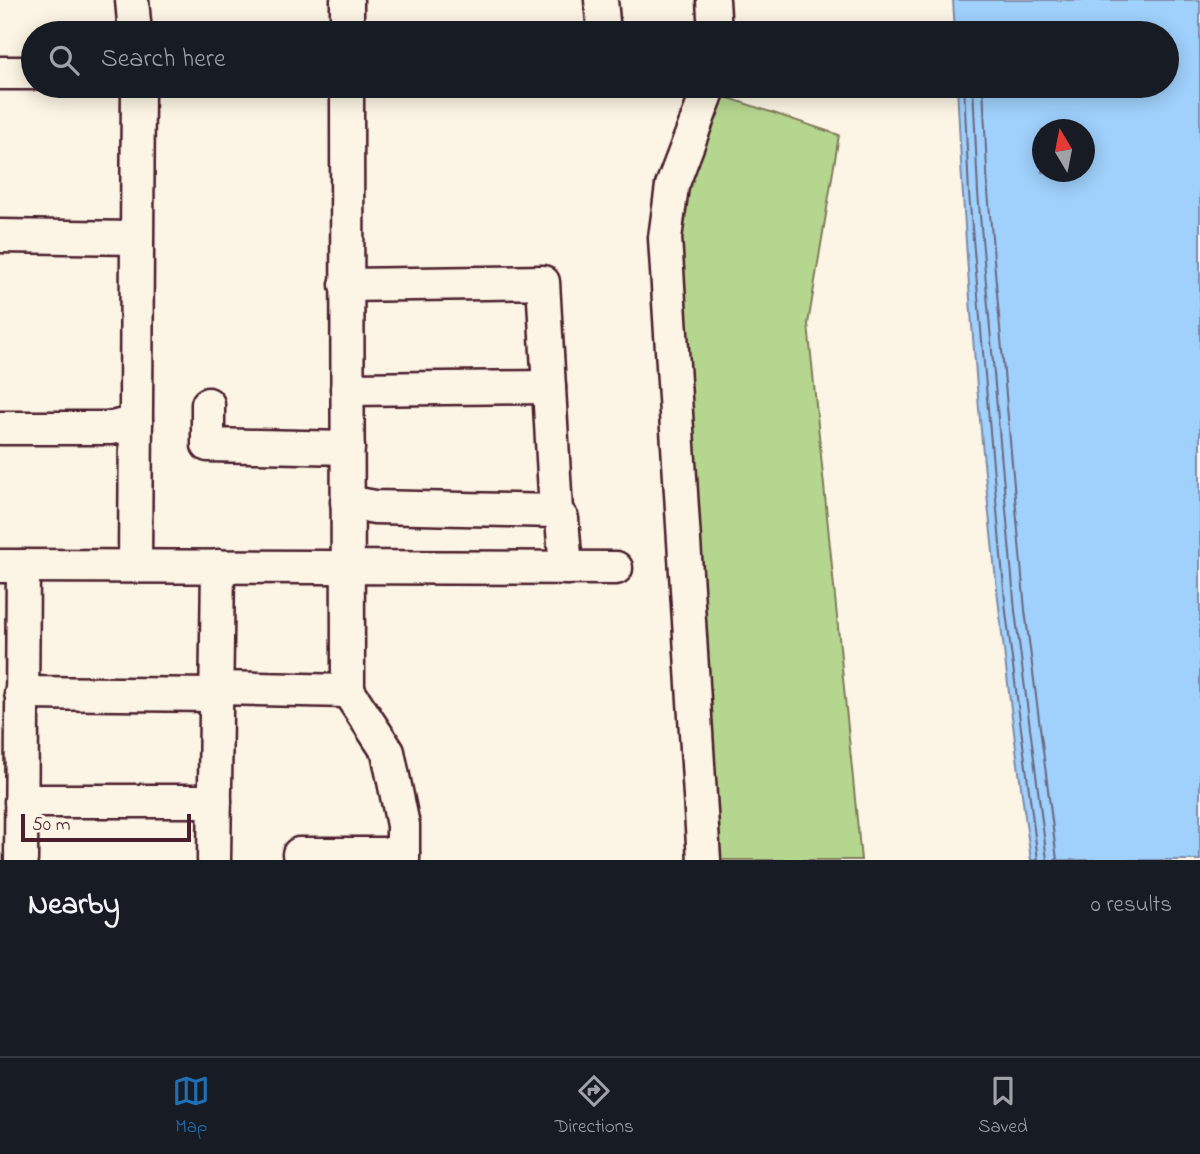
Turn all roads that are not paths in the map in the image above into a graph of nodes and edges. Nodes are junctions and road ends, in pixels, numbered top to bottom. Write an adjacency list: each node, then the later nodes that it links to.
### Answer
1 (132, 0): 5 (street)
2 (347, 0): 6 (street)
3 (601, 0): 7 (street)
4 (713, 0): 8 (street)
5 (134, 21)
6 (347, 21)
7 (603, 21)
8 (714, 21)
9 (0, 73): 10 (street)
10 (21, 73)
11 (138, 98): 15 (street)
12 (347, 98): 16 (street)
13 (697, 98): 41 (street)
14 (0, 236): 15 (street)
15 (136, 238): 20 (street)
16 (346, 285): 17 (street); 18 (street)
17 (549, 387): 18 (street); 24 (street)
18 (347, 389): 22 (street)
19 (208, 404): 22 (street)
20 (136, 422): 21 (street); 25 (street)
21 (0, 428)
22 (348, 448): 23 (street)
23 (347, 502): 24 (street); 28 (street)
24 (556, 511): 29 (street)
25 (135, 565): 26 (street); 27 (street)
26 (11, 566): 33 (street)
27 (218, 566): 28 (street); 32 (street)
28 (347, 567): 29 (street); 31 (street)
29 (566, 568): 30 (street)
30 (616, 568)
31 (348, 691): 32 (street); 38 (street)
32 (216, 692): 33 (street); 36 (street)
33 (21, 693): 34 (street)
34 (10, 729): 35 (street)
35 (14, 794): 36 (street); 39 (street)
36 (215, 802): 40 (street)
37 (299, 854): 38 (street)
38 (403, 857)
39 (21, 860)
40 (214, 860)
41 (704, 860)

